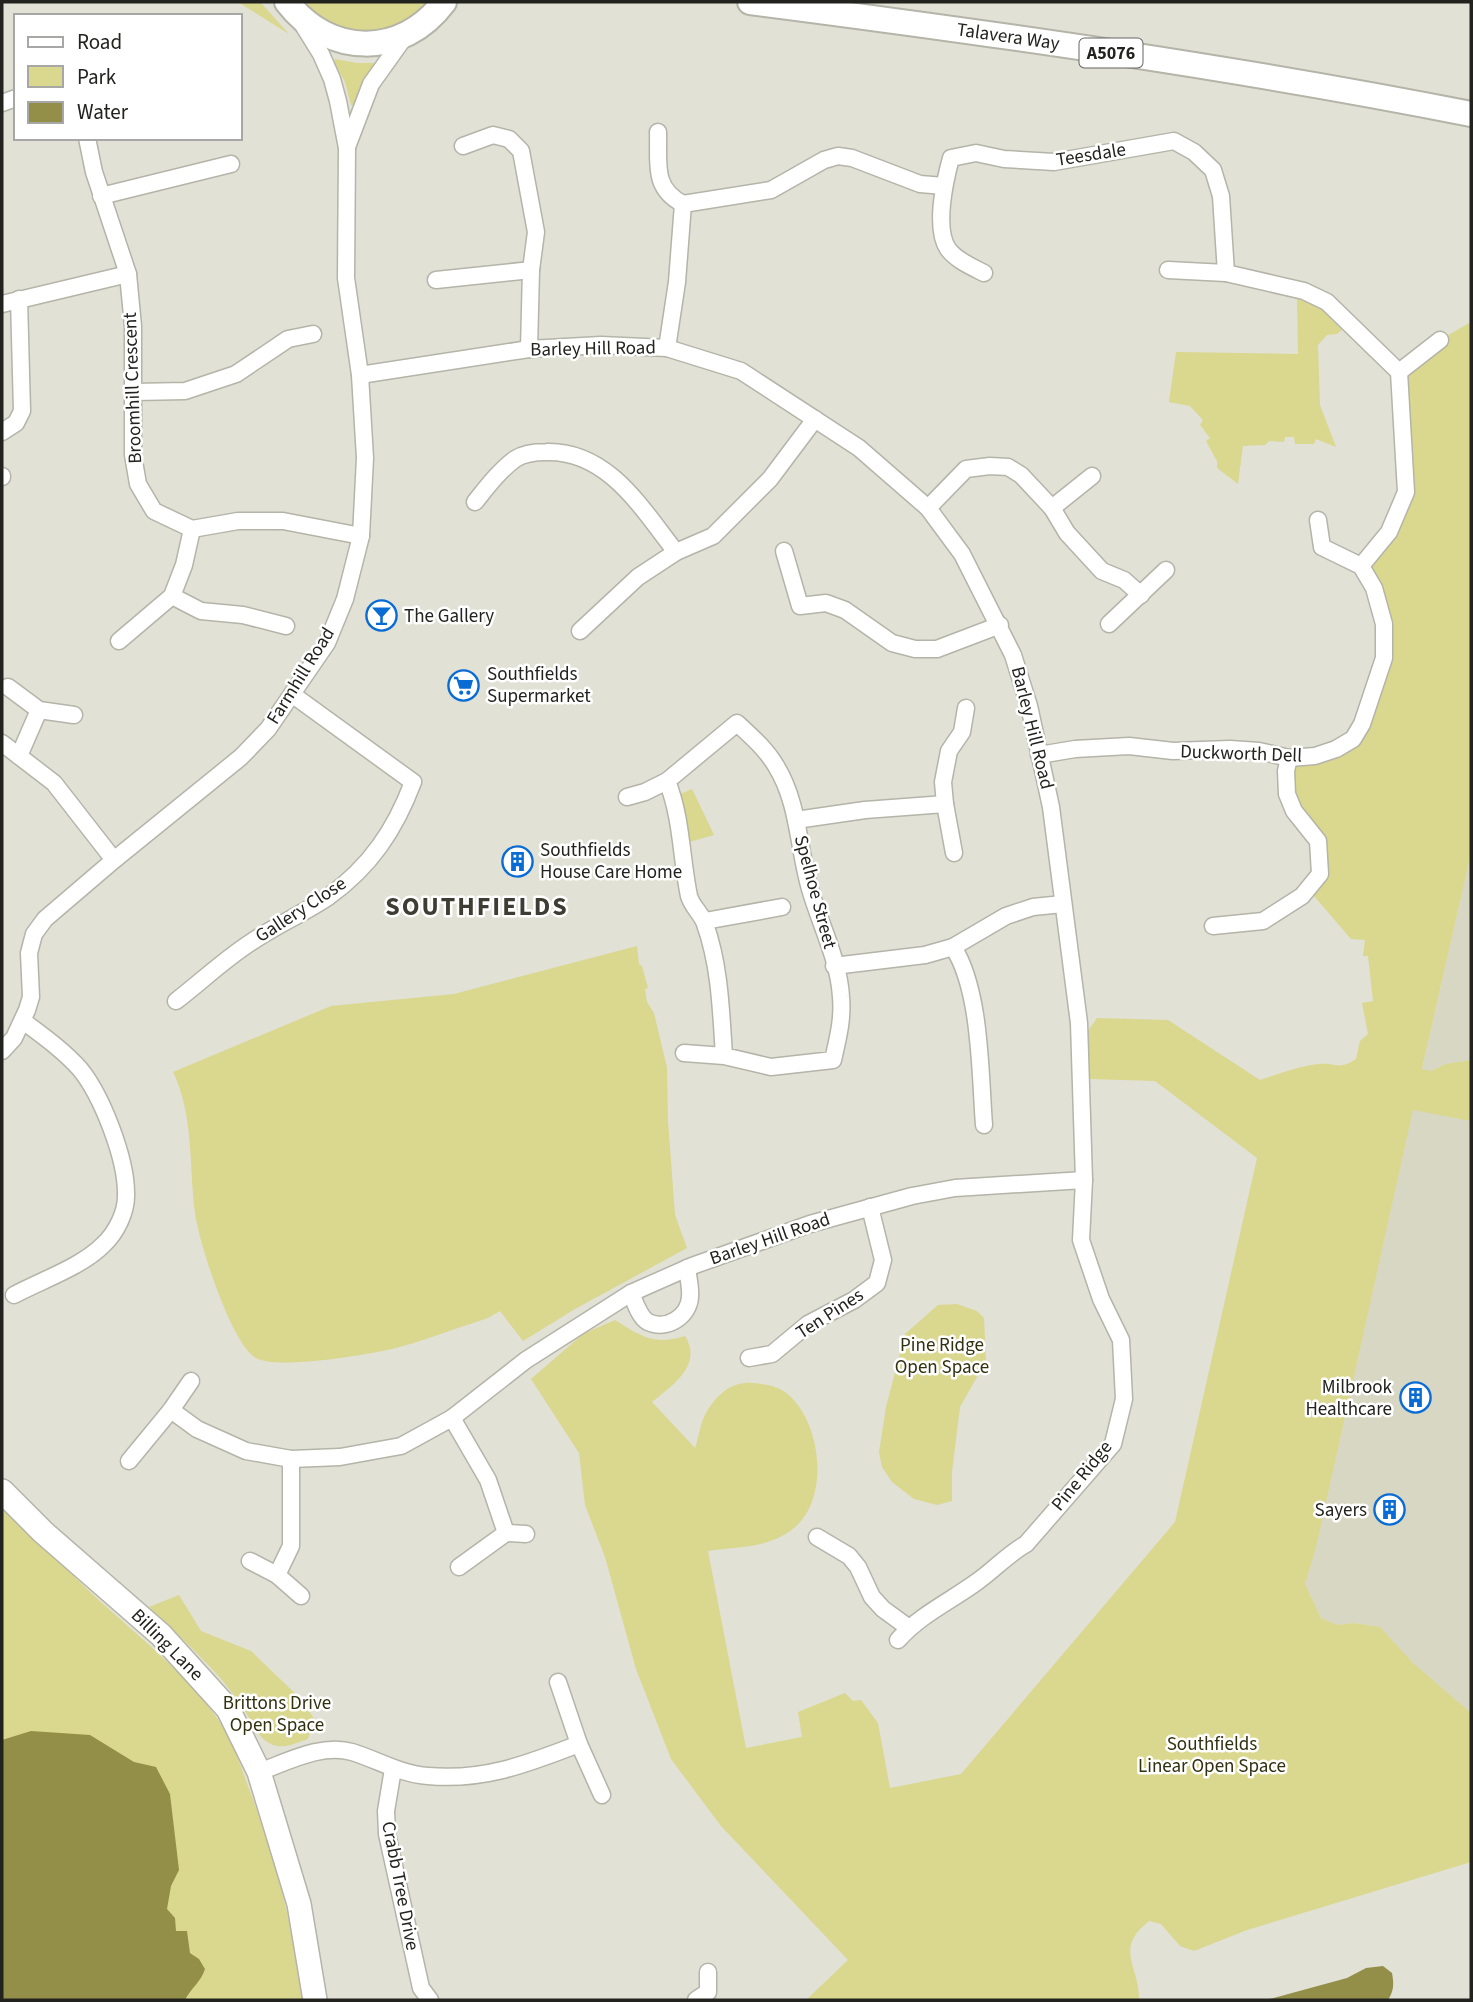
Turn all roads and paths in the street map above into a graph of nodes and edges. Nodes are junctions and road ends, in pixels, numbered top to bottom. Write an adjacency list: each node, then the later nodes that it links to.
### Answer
1 (445, 2): 4 (main road)
2 (750, 2): 5 (main road, Talavera Way / A5076)
3 (290, 6): 4 (main road); 9 (street, Farmhill Road)
4 (406, 35): 9 (street, Farmhill Road)
5 (1471, 114)
6 (658, 132): 13 (street)
7 (87, 140): 12 (street, Broomhill Crescent)
8 (463, 146): 14 (street)
9 (347, 148): 27 (street, Farmhill Road)
10 (231, 164): 12 (street)
11 (944, 186): 13 (street); 16 (street, Teesdale); 18 (street, Teesdale)
12 (101, 196): 17 (street, Broomhill Crescent)
13 (683, 204): 24 (street)
14 (531, 270): 19 (street); 25 (street)
15 (1168, 270): 16 (street)
16 (1226, 273): 26 (street)
17 (128, 274): 20 (street); 28 (street, Broomhill Crescent)
18 (984, 274)
19 (436, 280)
20 (19, 299): 21 (street); 30 (street)
21 (2, 304)
22 (313, 334): 28 (street)
23 (1440, 340): 26 (street)
24 (667, 348): 25 (street, Barley Hill Road); 29 (street, Barley Hill Road)
25 (530, 349): 27 (street, Barley Hill Road)
26 (1399, 372): 40 (street)
27 (360, 375): 37 (street, Farmhill Road)
28 (134, 392): 36 (street, Broomhill Crescent)
29 (815, 419): 33 (street, Barley Hill Road); 39 (street)
30 (2, 432)
31 (1091, 476): 34 (street)
32 (475, 502): 39 (street)
33 (928, 508): 34 (street); 44 (street, Barley Hill Road)
34 (1052, 508): 42 (street)
35 (1318, 520): 40 (street)
36 (192, 529): 37 (street); 43 (street)
37 (361, 536): 50 (street, Farmhill Road)
38 (784, 551): 44 (street)
39 (676, 552): 47 (street)
40 (1362, 566): 57 (street, Duckworth Dell)
41 (1166, 570): 42 (street)
42 (1141, 594): 45 (street)
43 (172, 596): 46 (street); 48 (street)
44 (1000, 625): 55 (street, Barley Hill Road)
45 (1110, 625)
46 (286, 626)
47 (580, 631)
48 (119, 641)
49 (8, 687): 52 (street)
50 (293, 695): 63 (street, Farmhill Road); 70 (street, Gallery Close)
51 (966, 708): 60 (street)
52 (39, 710): 53 (street); 56 (street)
53 (74, 715)
54 (2, 743): 56 (street)
55 (1039, 755): 57 (street, Duckworth Dell); 64 (street, Barley Hill Road)
56 (19, 756): 63 (street)
57 (1289, 758): 67 (street)
58 (667, 781): 59 (street); 61 (street, Spelhoe Street); 66 (street)
59 (627, 797)
60 (945, 804): 61 (street); 62 (street)
61 (796, 820): 69 (street, Spelhoe Street)
62 (954, 853)
63 (114, 860): 71 (street, Farmhill Road)
64 (1063, 904): 68 (street, Spelhoe Street); 76 (street, Barley Hill Road)
65 (782, 907): 66 (street)
66 (705, 921): 74 (street)
67 (1213, 926)
68 (953, 947): 69 (street, Spelhoe Street); 75 (street)
69 (834, 966): 74 (street)
70 (176, 1001)
71 (23, 1021): 72 (street, Farmhill Road); 80 (street)
72 (2, 1051)
73 (684, 1053): 74 (street)
74 (724, 1056)
75 (984, 1125)
76 (1084, 1180): 77 (street, Barley Hill Road); 90 (street, Pine Ridge)
77 (870, 1207): 78 (street, Barley Hill Road); 81 (street, Ten Pines)
78 (687, 1268): 79 (street, Barley Hill Road); 79 (street, Barley Hill Road)
79 (631, 1293): 84 (street, Barley Hill Road)
80 (15, 1295)
81 (749, 1358)
82 (191, 1381): 83 (street)
83 (171, 1410): 85 (street, Barley Hill Road); 86 (street)
84 (452, 1419): 85 (street, Barley Hill Road); 88 (street)
85 (291, 1459): 93 (street)
86 (130, 1461)
87 (2, 1491): 98 (street, Billing Lane)
88 (506, 1533): 89 (street); 92 (street)
89 (526, 1534)
90 (817, 1537)
91 (250, 1561): 93 (street)
92 (459, 1567)
93 (277, 1576): 94 (street)
94 (301, 1596)
95 (558, 1682): 96 (street)
96 (579, 1744): 97 (street); 99 (street)
97 (393, 1769): 98 (street); 102 (street, Crabb Tree Drive)
98 (259, 1772): 101 (street, Billing Lane)
99 (602, 1795)
100 (708, 1972): 103 (street)
101 (315, 2000)
102 (430, 2000)
103 (696, 2000)

